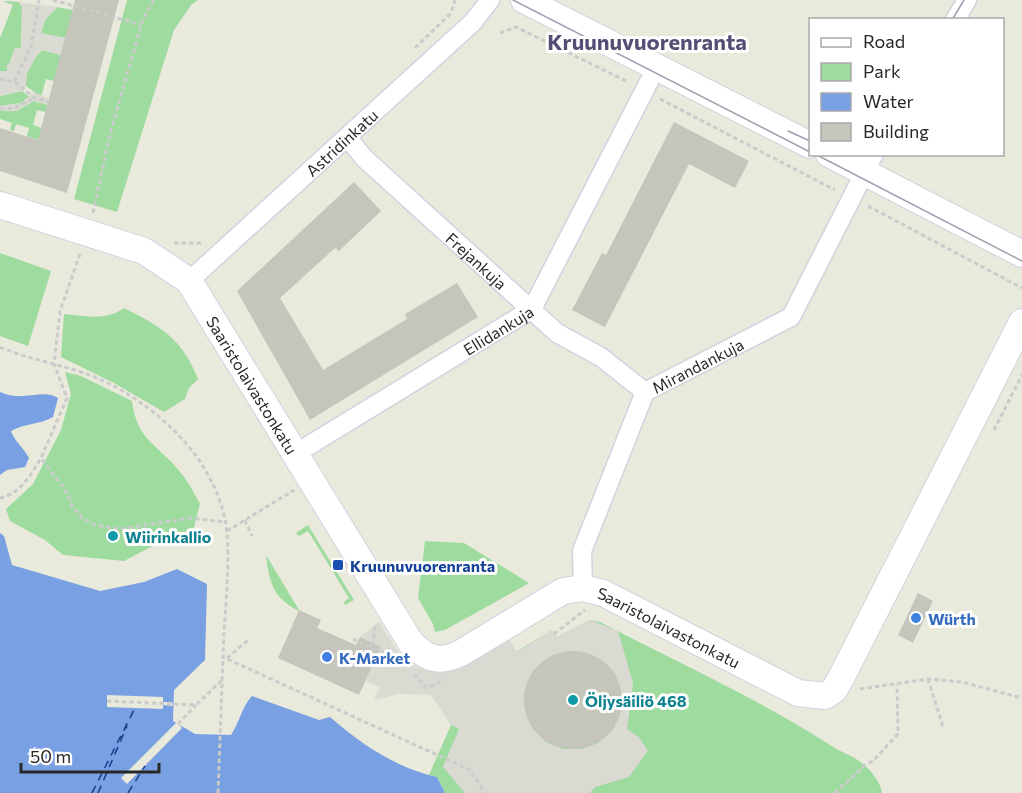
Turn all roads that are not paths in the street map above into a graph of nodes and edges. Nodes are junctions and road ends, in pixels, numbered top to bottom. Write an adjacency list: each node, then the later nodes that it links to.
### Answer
1 (490, 0): 6 (street, Astridinkatu)
2 (524, 0): 5 (street)
3 (967, 0): 4 (street)
4 (956, 18)
5 (650, 79): 7 (street); 13 (street, Ellidankuja)
6 (348, 138): 12 (street, Astridinkatu); 13 (street, Frejankuja)
7 (809, 146)
8 (837, 156): 9 (street)
9 (869, 164): 11 (street); 15 (street, Mirandankuja)
10 (0, 205): 12 (street, Saaristolaivastonkatu)
11 (1022, 254)
12 (189, 281): 16 (street, Saaristolaivastonkatu)
13 (532, 309): 15 (street, Frejankuja); 16 (street, Ellidankuja)
14 (1022, 322): 17 (street, Saaristolaivastonkatu)
15 (645, 392): 17 (street, Mirandankuja)
16 (295, 454): 17 (street, Saaristolaivastonkatu)
17 (584, 599)

